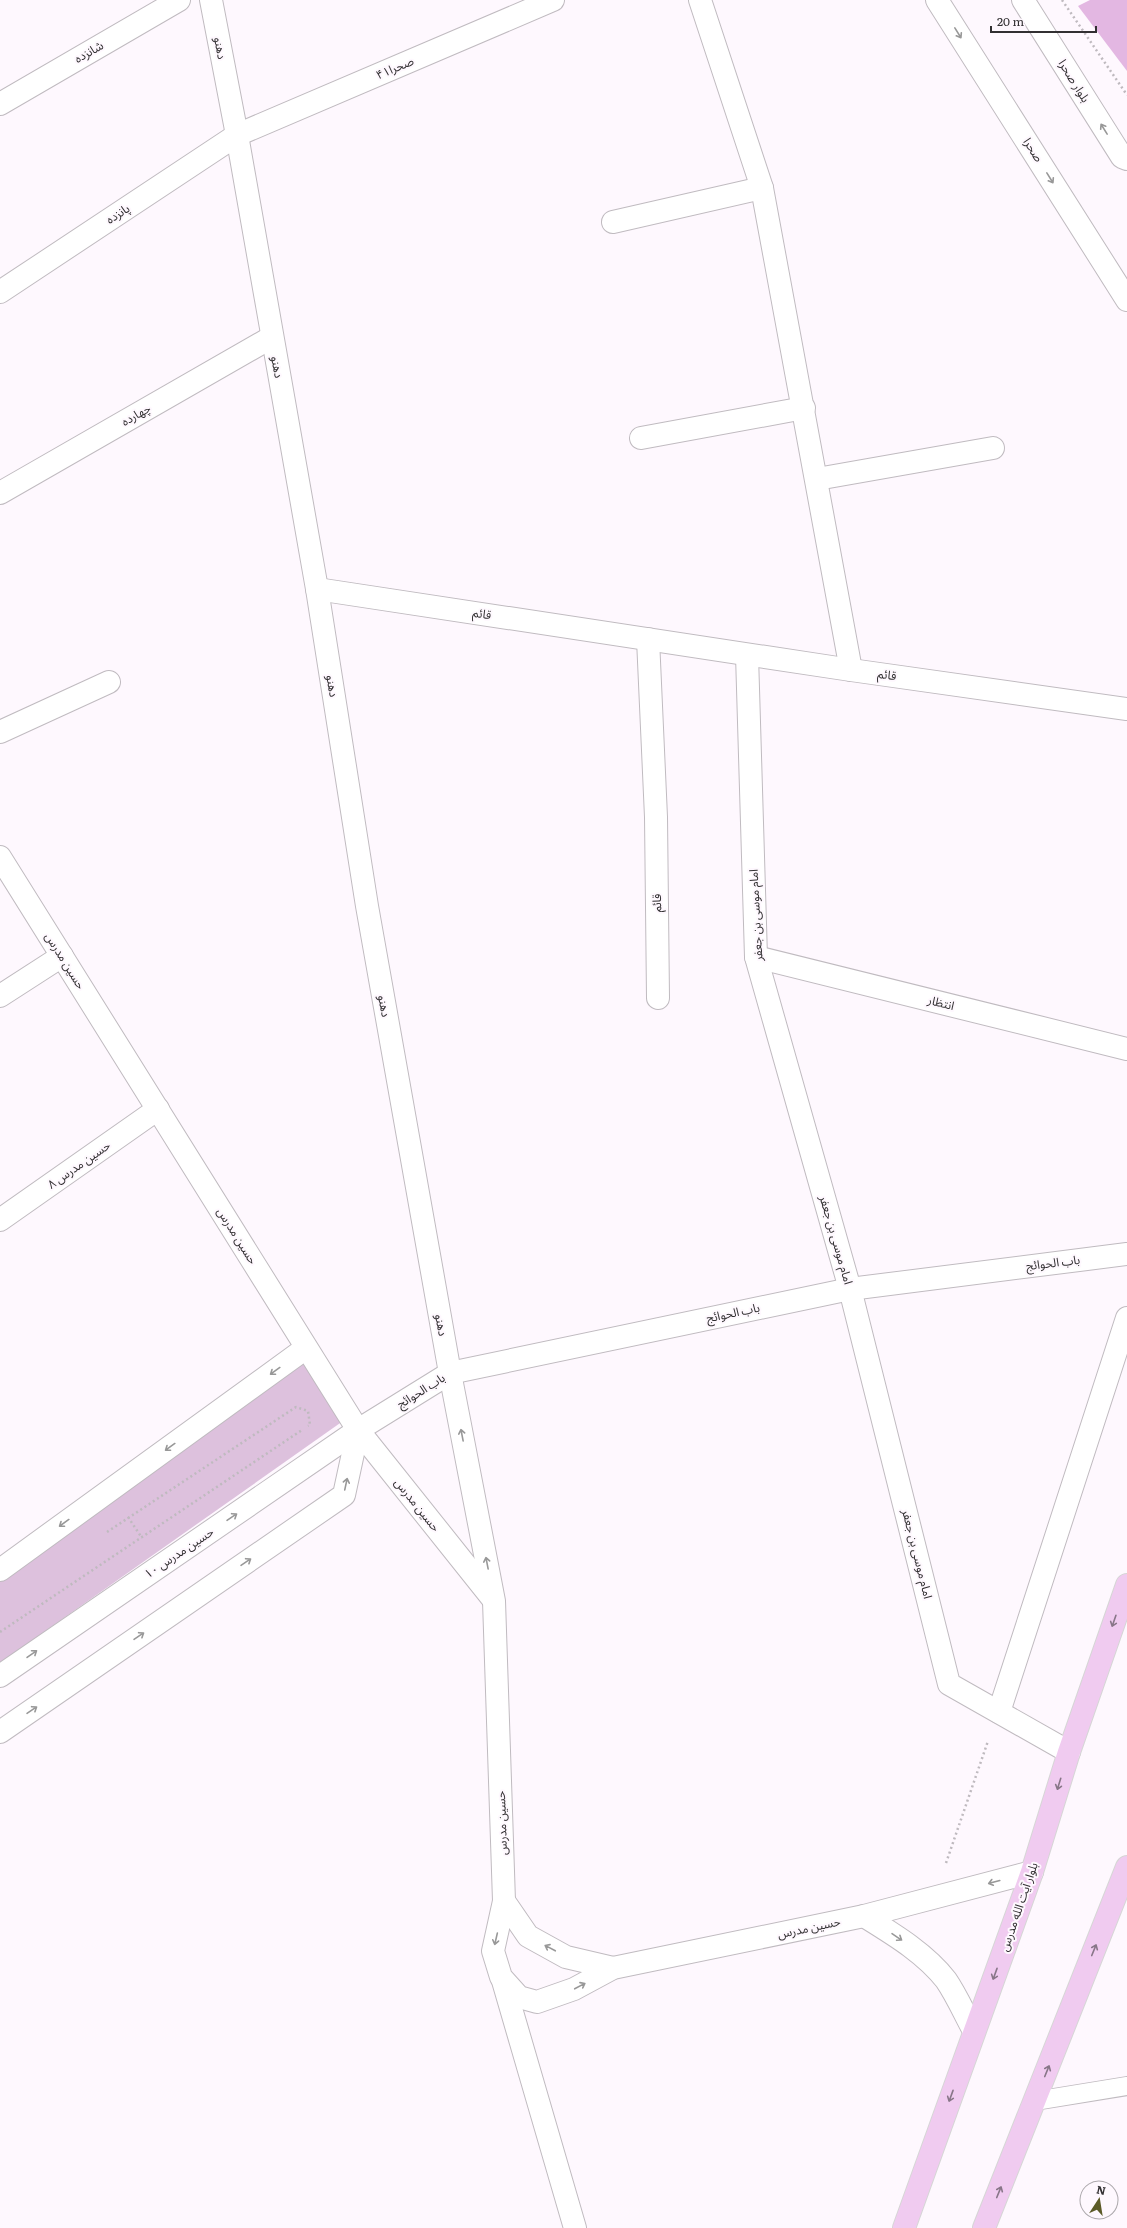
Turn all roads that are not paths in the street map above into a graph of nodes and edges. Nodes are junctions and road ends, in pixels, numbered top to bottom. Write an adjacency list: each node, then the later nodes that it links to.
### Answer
1 (179, 0): 7 (street, شانزده)
2 (211, 0): 8 (street, دهنو)
3 (553, 0): 8 (street, صحرا۴۱)
4 (700, 0): 10 (street)
5 (937, 0): 13 (street, صحرا, one-way to 13)
6 (1022, 0): 9 (street, بلوار صحرا, one-way to 6)
7 (0, 104)
8 (237, 135): 12 (street, پانزده); 14 (street, دهنو)
9 (1125, 160)
10 (762, 188): 11 (street); 15 (street)
11 (613, 222)
12 (0, 292)
13 (1127, 300)
14 (272, 337): 19 (street, چهارده); 20 (street, دهنو)
15 (804, 408): 16 (street); 18 (street)
16 (641, 438)
17 (994, 448): 18 (street)
18 (817, 479): 23 (street)
19 (0, 493)
20 (317, 590): 21 (street, قائم); 39 (street, دهنو)
21 (648, 639): 22 (street, قائم); 31 (street, قائم)
22 (747, 655): 23 (street, قائم); 29 (street, امام موسی بن جعفر)
23 (851, 670): 25 (street, قائم)
24 (109, 682): 26 (street)
25 (1127, 709)
26 (0, 732)
27 (0, 857): 28 (street, حسین مدرس)
28 (62, 956): 30 (street); 33 (street, حسین مدرس)
29 (756, 957): 32 (street, انتظار); 36 (street, امام موسی بن جعفر)
30 (0, 996)
31 (658, 998)
32 (1127, 1049)
33 (158, 1109): 34 (street, حسین مدرس ۸); 38 (street, حسین مدرس)
34 (0, 1220)
35 (1127, 1254): 36 (street, باب الحوائج)
36 (850, 1289): 39 (street, باب الحوائج); 45 (street, امام موسی بن جعفر)
37 (1127, 1318): 45 (street)
38 (306, 1348): 40 (street, حسین مدرس); 41 (street, one-way to 41)
39 (450, 1373): 40 (street, باب الحوائج); 43 (street, حسین مدرس, one-way to 39)
40 (358, 1430): 43 (street, حسین مدرس); 44 (street, حسین مدرس ۱۰, one-way to 40); 46 (street, one-way to 40)
41 (0, 1570)
42 (1127, 1585): 47 (main road, بلوار آیت الله مدرس, one-way to 47)
43 (494, 1601): 50 (street, حسین مدرس)
44 (0, 1676)
45 (999, 1712): 47 (street, امام موسی بن جعفر)
46 (0, 1732)
47 (1069, 1752): 48 (main road, بلوار آیت الله مدرس, one-way to 48)
48 (1032, 1872): 51 (street, حسین مدرس, one-way to 51); 54 (main road, بلوار آیت الله مدرس, one-way to 54)
49 (1126, 1872): 56 (main road, one-way to 49)
50 (504, 1901): 52 (street, حسین مدرس, one-way to 50); 53 (street, حسین مدرس, one-way to 53)
51 (864, 1916): 52 (street, حسین مدرس); 54 (street, one-way to 54)
52 (613, 1968): 53 (street, حسین مدرس, one-way to 52)
53 (501, 1977): 57 (street)
54 (974, 2031): 58 (main road, بلوار آیت الله مدرس, one-way to 58)
55 (1127, 2086): 56 (lane)
56 (1034, 2102): 59 (main road, one-way to 56)
57 (574, 2228)
58 (904, 2228)
59 (984, 2228)

